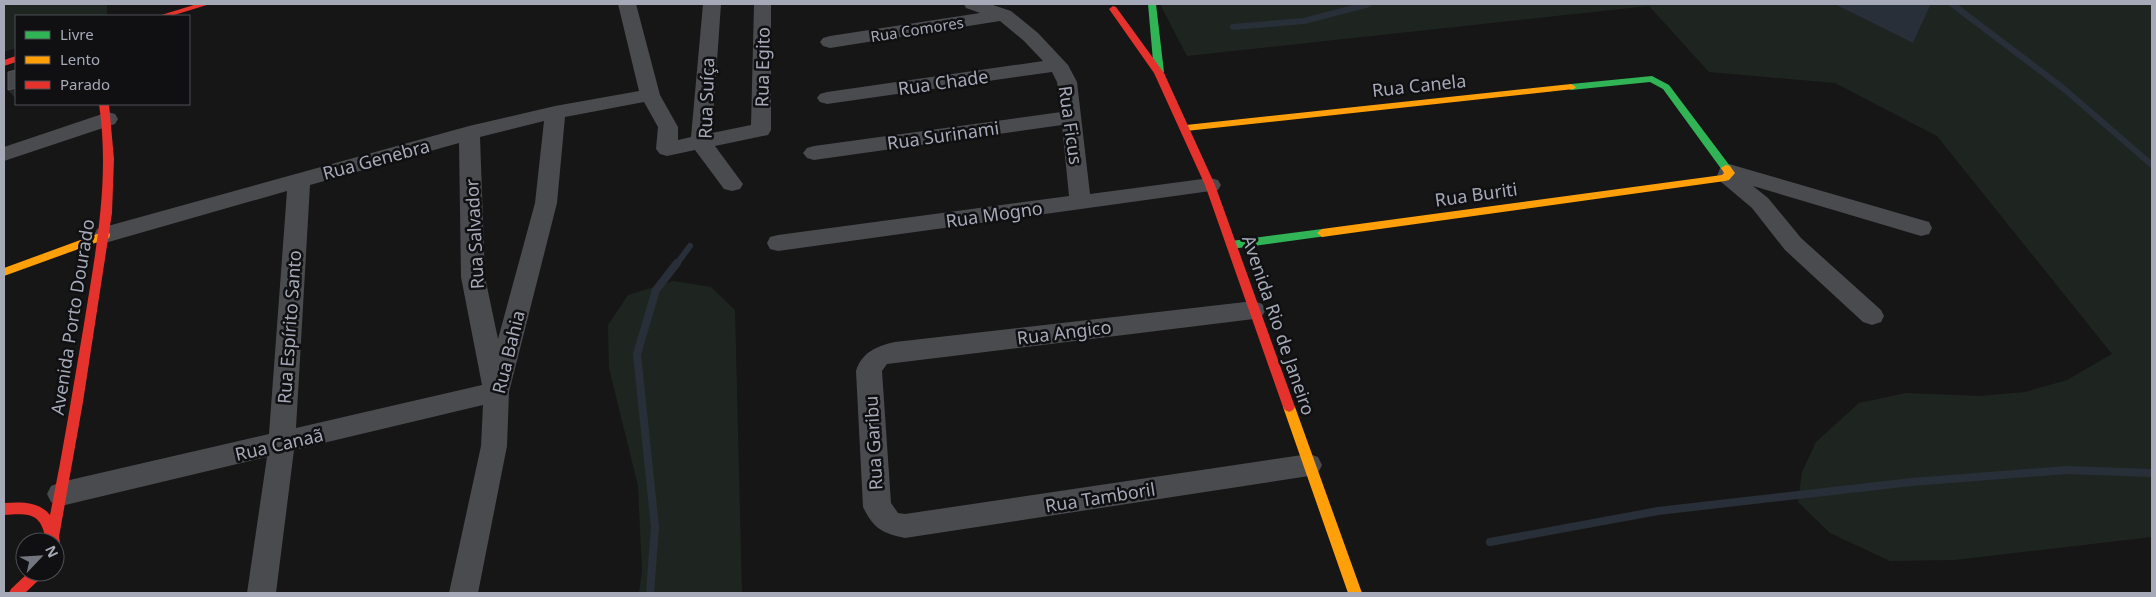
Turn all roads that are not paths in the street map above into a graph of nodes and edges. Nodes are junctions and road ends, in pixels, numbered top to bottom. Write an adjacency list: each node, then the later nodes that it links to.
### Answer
1 (206, 4): 8 (street)
2 (627, 4): 13 (street)
3 (712, 4): 20 (street, Rua Suíça)
4 (973, 4): 9 (street, Rua Ficus)
5 (763, 5): 20 (street, Rua Egito)
6 (1149, 5): 12 (street, Avenida Rio de Janeiro)
7 (1128, 9): 12 (street, Avenida Rio de Janeiro)
8 (166, 15)
9 (1003, 15): 10 (street, Rua Comores); 11 (street, Rua Ficus)
10 (830, 42)
11 (1058, 65): 14 (street, Rua Chade); 17 (street, Rua Ficus)
12 (1159, 74): 18 (street, Avenida Rio de Janeiro)
13 (650, 95): 16 (street, Rua Genebra); 20 (street)
14 (828, 98)
15 (106, 111): 22 (street); 29 (street, Avenida Porto Dourado)
16 (555, 112): 19 (street, Rua Genebra); 36 (street, Rua Bahia)
17 (1072, 117): 21 (street, Rua Surinami); 27 (street, Rua Ficus)
18 (1186, 128): 23 (street, Rua Canela); 26 (street, Avenida Rio de Janeiro)
19 (469, 133): 24 (street, Rua Genebra); 36 (street, Rua Salvador)
20 (701, 143): 25 (street, Rua Suíça)
21 (814, 153)
22 (4, 154)
23 (1728, 175): 28 (street); 31 (street, Rua Buriti); 34 (street)
24 (298, 180): 29 (street, Rua Genebra); 37 (street, Rua Espírito Santo)
25 (732, 184)
26 (1210, 185): 27 (street, Rua Mogno); 31 (street, Avenida Rio de Janeiro)
27 (1080, 203): 30 (street, Rua Mogno)
28 (1922, 228)
29 (104, 235): 32 (street); 39 (street, Avenida Porto Dourado)
30 (778, 243)
31 (1231, 245): 33 (street, Avenida Rio de Janeiro)
32 (4, 272)
33 (1254, 310): 35 (street, Rua Angico); 38 (street, Avenida Rio de Janeiro)
34 (1872, 316)
35 (876, 359): 41 (street, Rua Garibu)
36 (496, 392): 37 (street, Rua Canaã); 47 (street, Rua Bahia)
37 (282, 443): 39 (street, Rua Canaã); 46 (street, Rua Espírito Santo)
38 (1309, 465): 41 (street, Rua Tamboril); 48 (street, Avenida Rio de Janeiro)
39 (61, 494): 43 (street, Avenida Porto Dourado)
40 (4, 509): 42 (street)
41 (890, 523)
42 (52, 532)
43 (54, 532)
44 (28, 582): 45 (street)
45 (16, 593)
46 (262, 593)
47 (464, 593)
48 (1355, 593)

